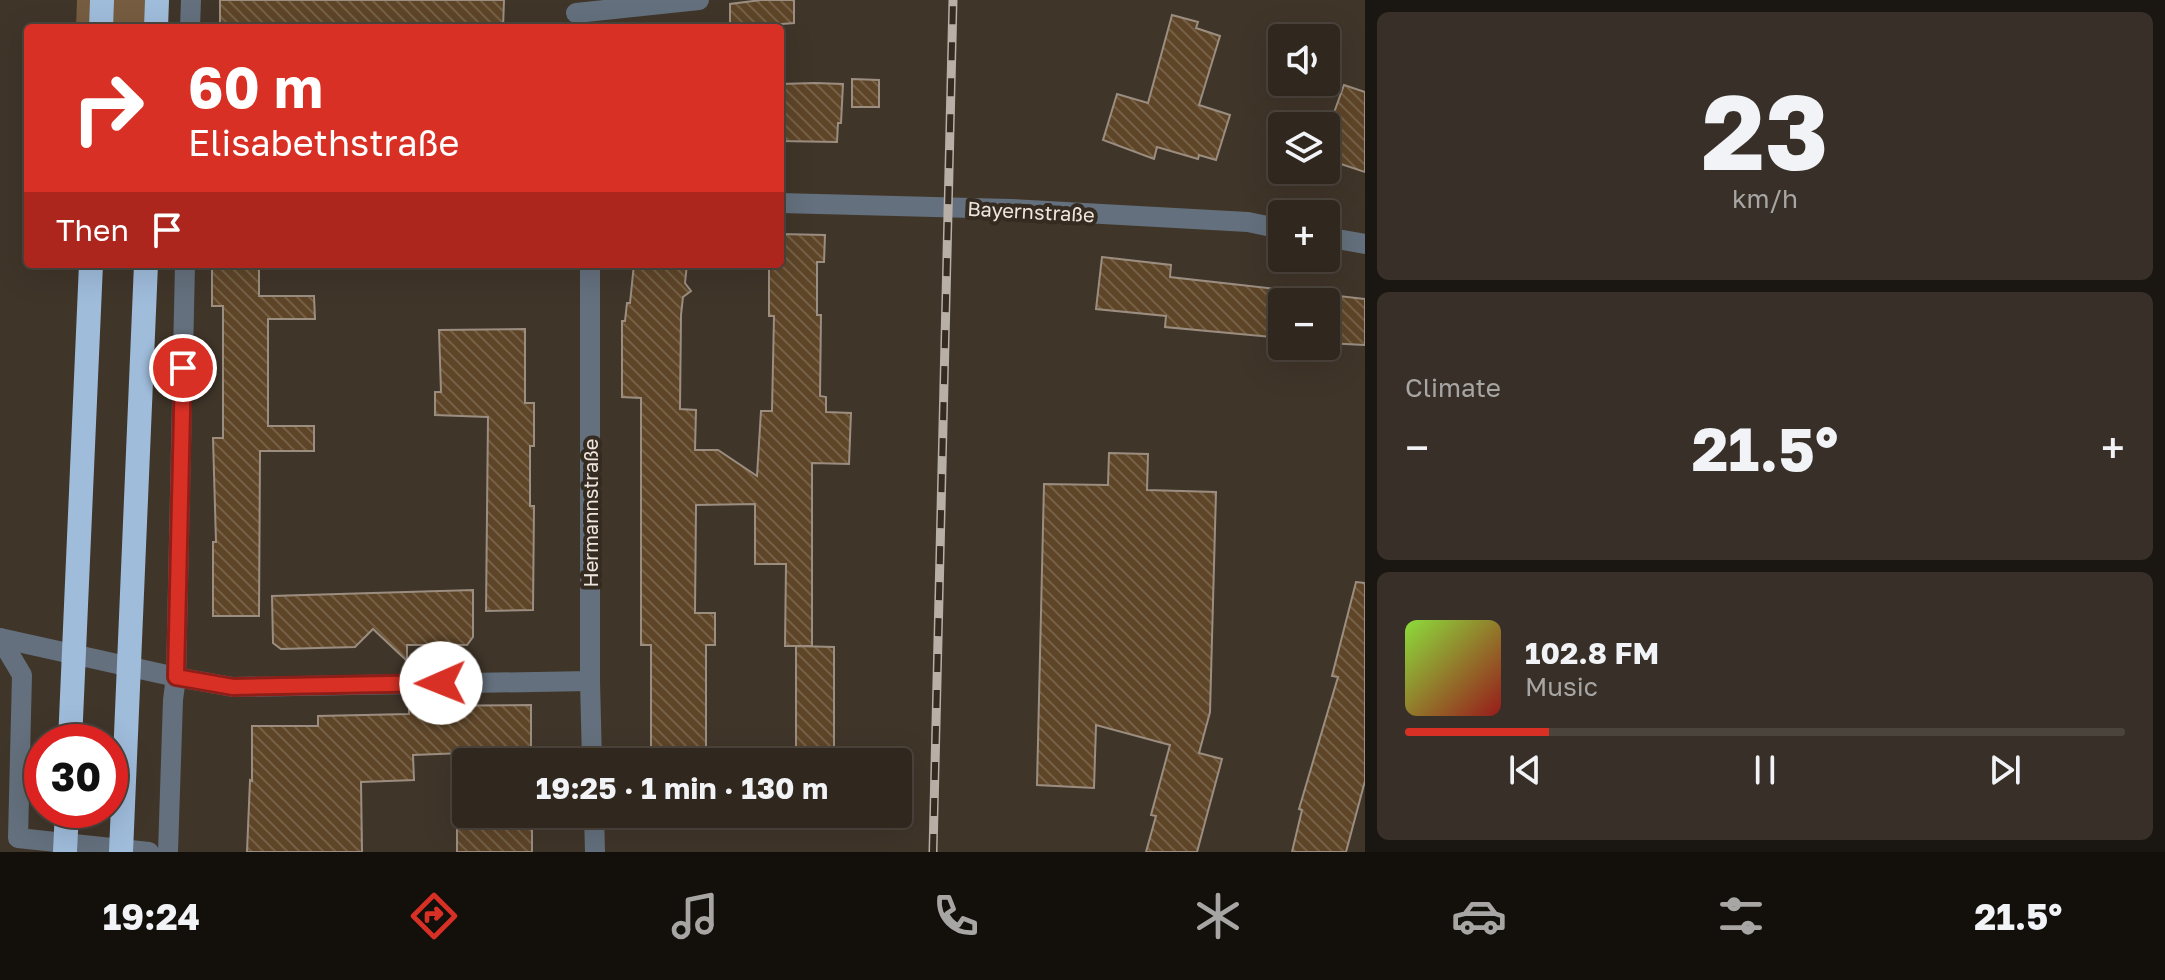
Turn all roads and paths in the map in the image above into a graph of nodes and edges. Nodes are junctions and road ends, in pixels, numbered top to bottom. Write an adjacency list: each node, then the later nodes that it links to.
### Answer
1 (102, 0): 6 (highway)
2 (157, 0): 7 (highway)
3 (191, 0): 8 (street)
4 (699, 0): 5 (street)
5 (576, 14)
6 (101, 24)
7 (156, 24)
8 (190, 24)
9 (784, 203): 10 (street, Bayernstraße)
10 (1268, 226)
11 (1340, 240): 12 (street)
12 (1365, 244)
13 (91, 268): 20 (highway, bridge)
14 (146, 268): 26 (highway, bridge)
15 (185, 268): 18 (street)
16 (590, 268): 19 (street, Hermannstraße)
17 (0, 638): 18 (street); 24 (street)
18 (176, 677): 19 (street); 28 (street)
19 (590, 681): 21 (street, Hermannstraße)
20 (71, 724)
21 (592, 748)
22 (66, 828): 25 (highway, bridge)
23 (594, 828): 29 (street)
24 (18, 845): 27 (street)
25 (65, 852)
26 (121, 852)
27 (149, 852)
28 (168, 852)
29 (595, 852)

